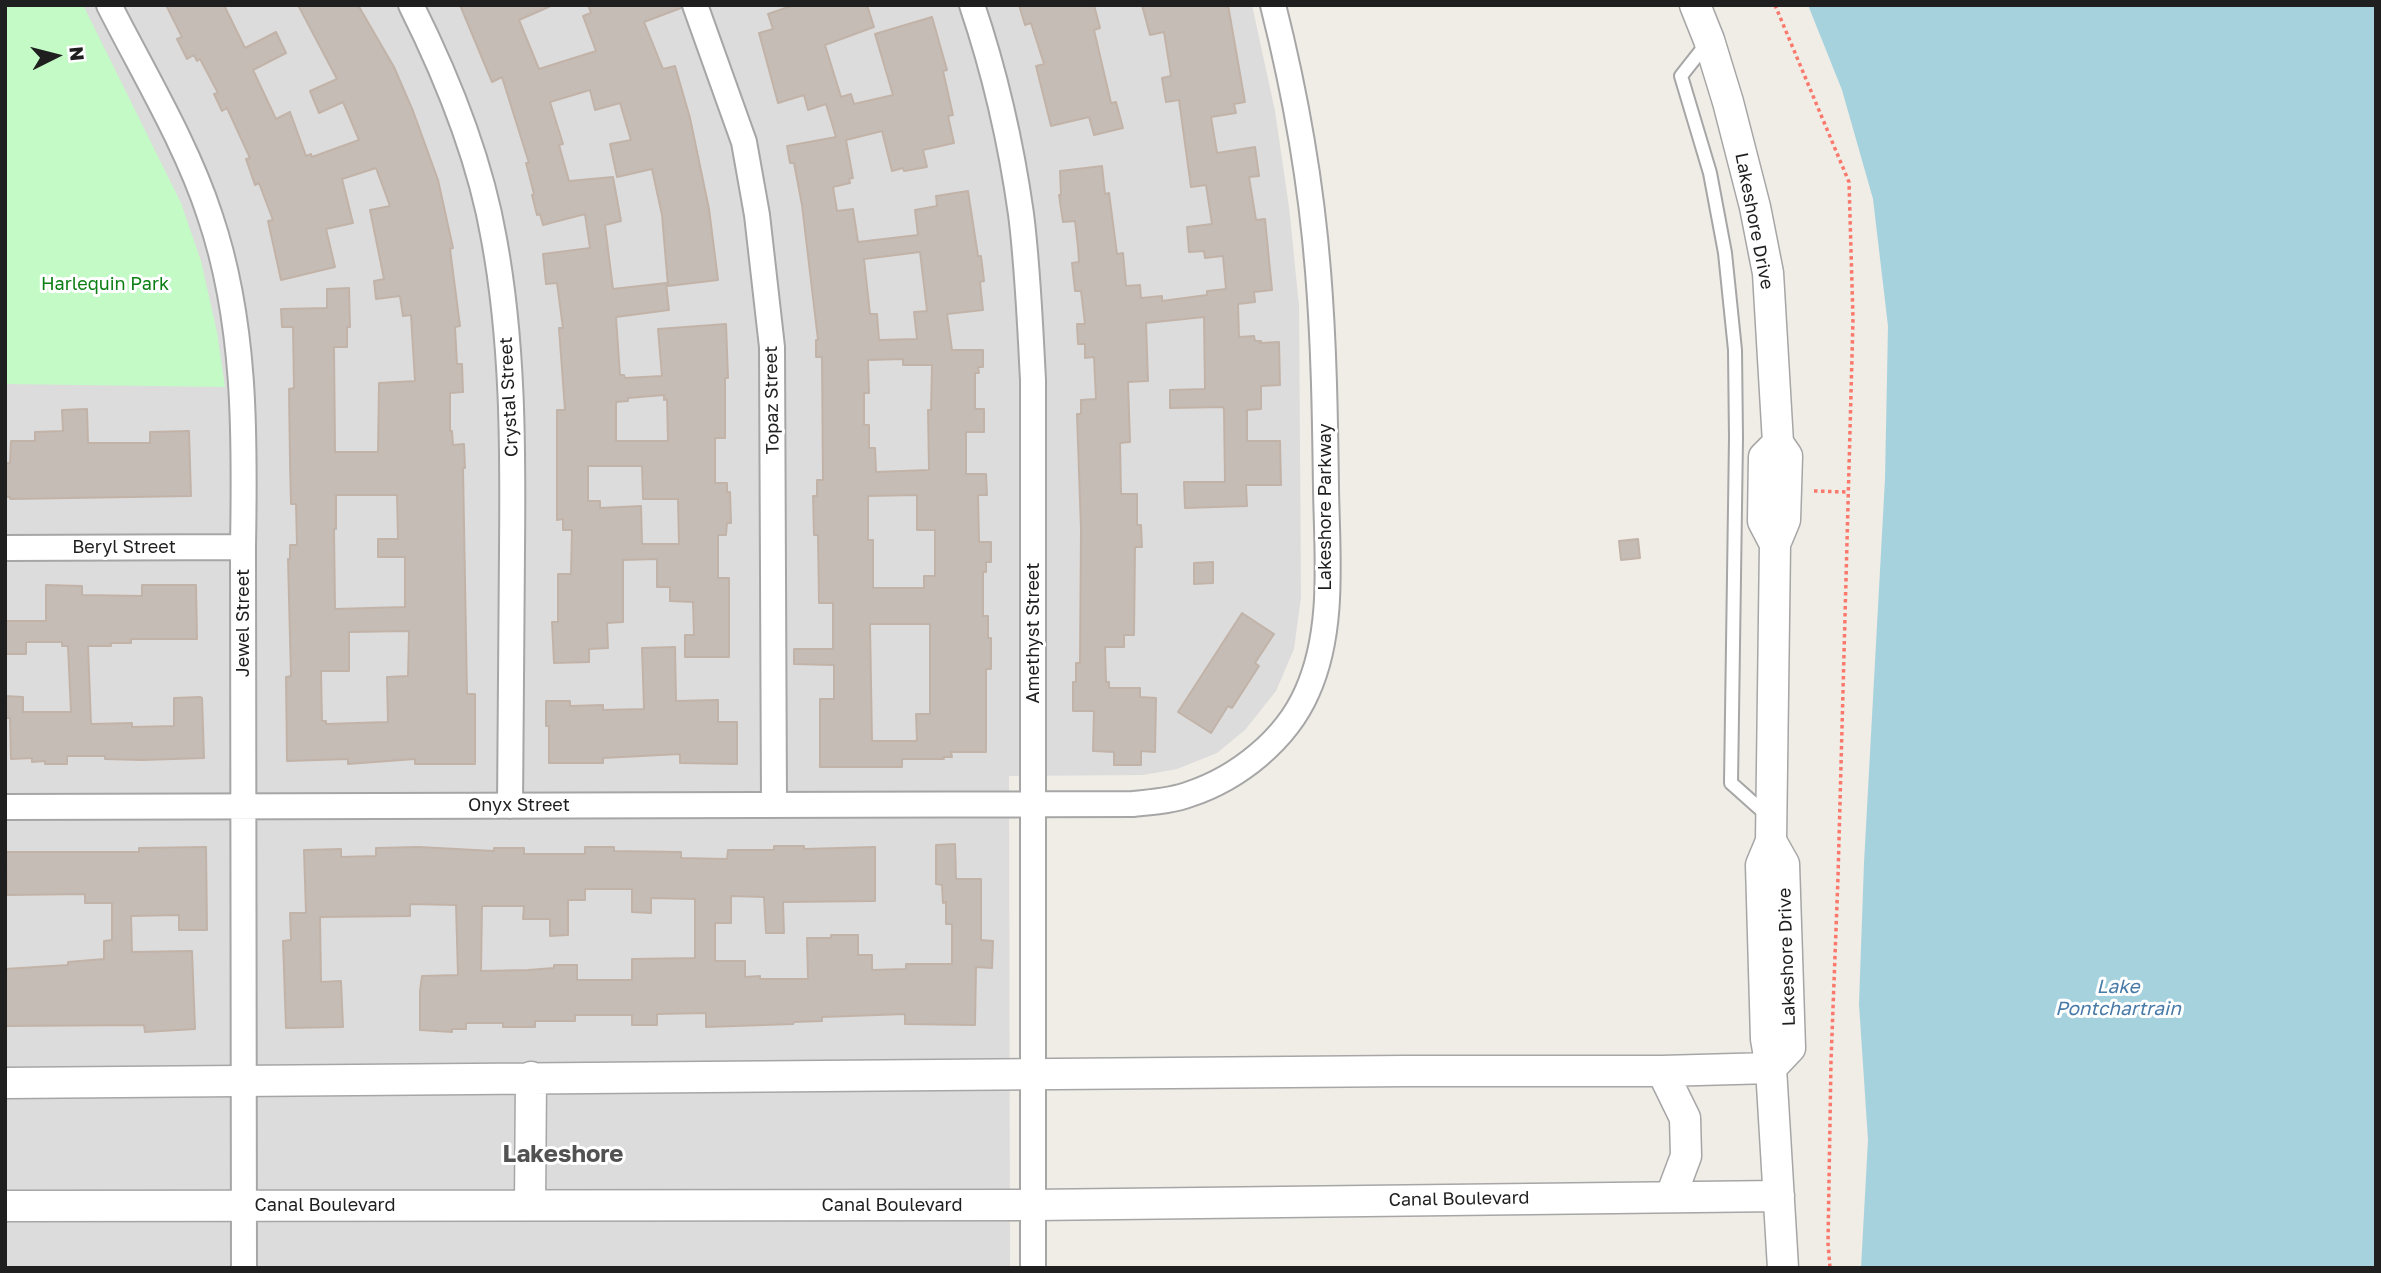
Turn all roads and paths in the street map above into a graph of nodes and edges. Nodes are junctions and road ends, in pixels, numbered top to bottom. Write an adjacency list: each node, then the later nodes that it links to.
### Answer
1 (109, 5): 11 (street, Jewel Street)
2 (411, 5): 16 (street, Crystal Street)
3 (695, 5): 13 (street, Topaz Street)
4 (972, 5): 14 (street, Amethyst Street)
5 (1273, 5): 14 (street, Lakeshore Parkway)
6 (1695, 5): 8 (street, Lakeshore Drive)
7 (1775, 5): 10 (path)
8 (1709, 40): 18 (street, Lakeshore Drive); 18 (lane)
9 (1814, 491): 10 (path)
10 (1847, 492): 34 (path)
11 (243, 547): 12 (street, Beryl Street); 15 (street, Jewel Street)
12 (5, 548)
13 (774, 804): 14 (street, Onyx Street); 16 (street, Onyx Street)
14 (1033, 804): 21 (street, Amethyst Street)
15 (244, 805): 16 (street, Onyx Street); 17 (street, Onyx Street); 23 (street, Jewel Street)
16 (510, 806)
17 (5, 807)
18 (1771, 830): 19 (street, Lakeshore Drive)
19 (1771, 1068): 20 (street); 26 (street, Lakeshore Drive)
20 (1662, 1071): 21 (street); 25 (street)
21 (1034, 1074): 22 (street); 29 (street, Amethyst Street)
22 (531, 1077): 23 (street); 28 (street)
23 (243, 1081): 24 (street); 27 (street, Jewel Street)
24 (5, 1083)
25 (1671, 1196): 26 (street, Canal Boulevard); 29 (street, Canal Boulevard)
26 (1779, 1196): 33 (street, Lakeshore Drive)
27 (243, 1205): 28 (street, Canal Boulevard); 30 (street, Canal Boulevard); 31 (street, Jewel Street)
28 (530, 1205): 29 (street, Canal Boulevard)
29 (1034, 1205): 32 (street, Amethyst Street)
30 (5, 1206)
31 (244, 1268)
32 (1034, 1268)
33 (1783, 1268)
34 (1830, 1268)

